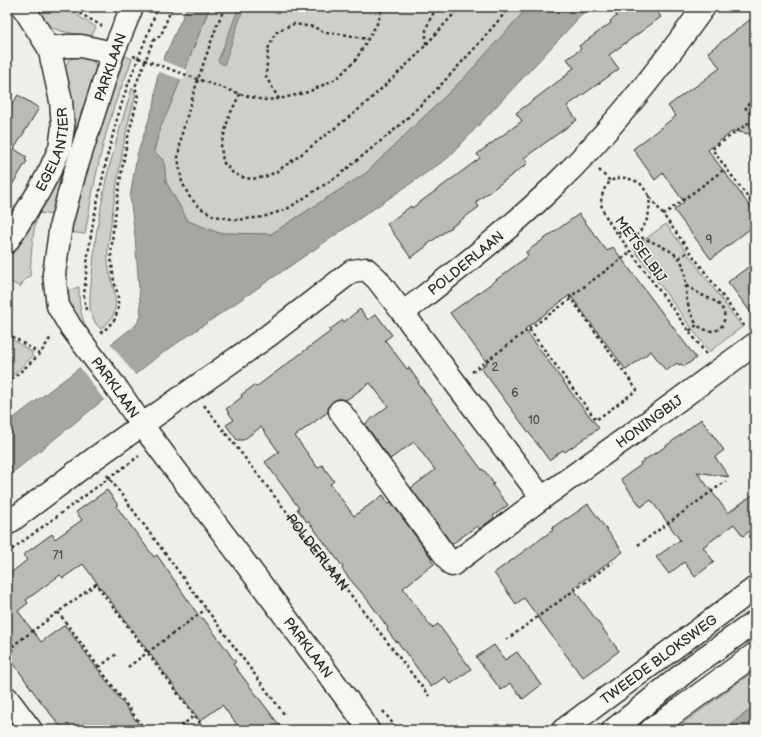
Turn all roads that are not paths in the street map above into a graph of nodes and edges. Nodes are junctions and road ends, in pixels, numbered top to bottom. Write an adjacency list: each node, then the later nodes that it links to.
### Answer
1 (23, 7): 5 (street, EGELANTIER)
2 (132, 7): 4 (street, PARKLAAN)
3 (704, 7): 7 (street, POLDERLAAN)
4 (117, 44): 5 (street); 10 (street, PARKLAAN)
5 (49, 48): 6 (street, EGELANTIER)
6 (7, 242)
7 (403, 313): 10 (street); 11 (street)
8 (750, 336): 11 (street, HONINGBIJ)
9 (340, 411): 11 (street, HONINGBIJ)
10 (142, 425): 12 (street); 17 (street, PARKLAAN)
11 (542, 498)
12 (7, 524)
13 (755, 588): 19 (street, TWEEDE BLOKSWEG)
14 (755, 622): 20 (street)
15 (755, 654): 21 (street)
16 (7, 698): 18 (street)
17 (367, 726)
18 (31, 730)
19 (563, 730)
20 (613, 730)
21 (651, 730)

